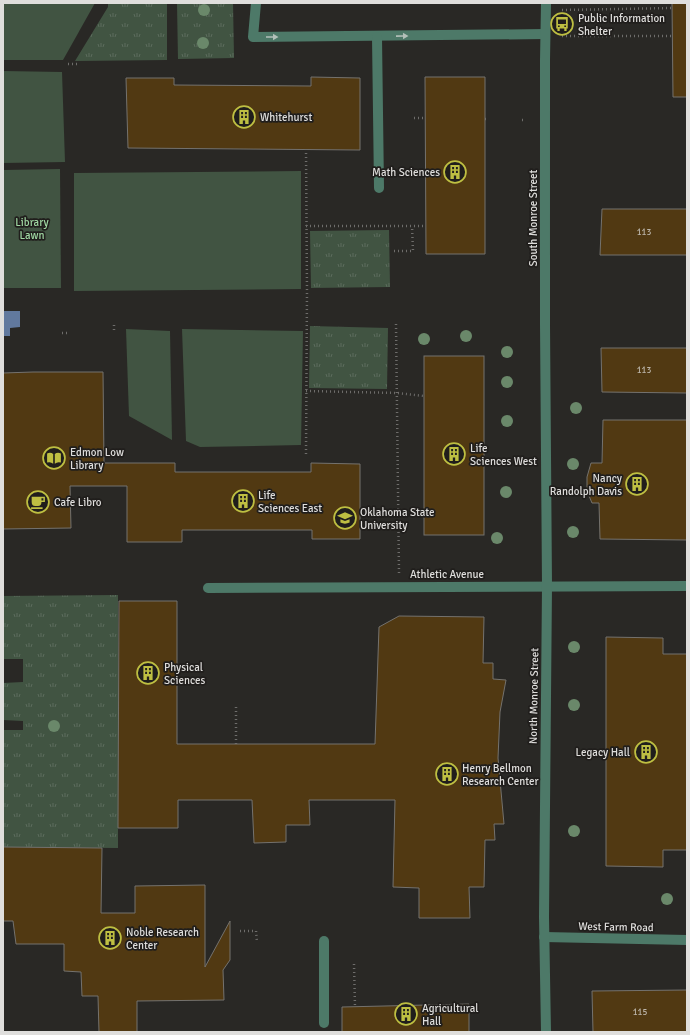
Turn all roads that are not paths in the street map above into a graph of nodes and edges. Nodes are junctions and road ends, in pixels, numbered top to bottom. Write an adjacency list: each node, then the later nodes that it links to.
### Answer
1 (256, 3): 4 (street, one-way to 4)
2 (546, 3): 3 (street, South Monroe Street)
3 (546, 34): 4 (street, one-way to 3); 6 (street, South Monroe Street)
4 (377, 37): 5 (street)
5 (379, 188)
6 (545, 433): 7 (street, North Monroe Street)
7 (547, 586): 8 (street, Athletic Avenue); 9 (street, Athletic Avenue); 10 (street, North Monroe Street)
8 (687, 586)
9 (208, 588)
10 (544, 937): 11 (street, West Farm Road); 14 (street, North Monroe Street)
11 (687, 940)
12 (324, 941): 13 (street)
13 (324, 1023)
14 (546, 1032)

